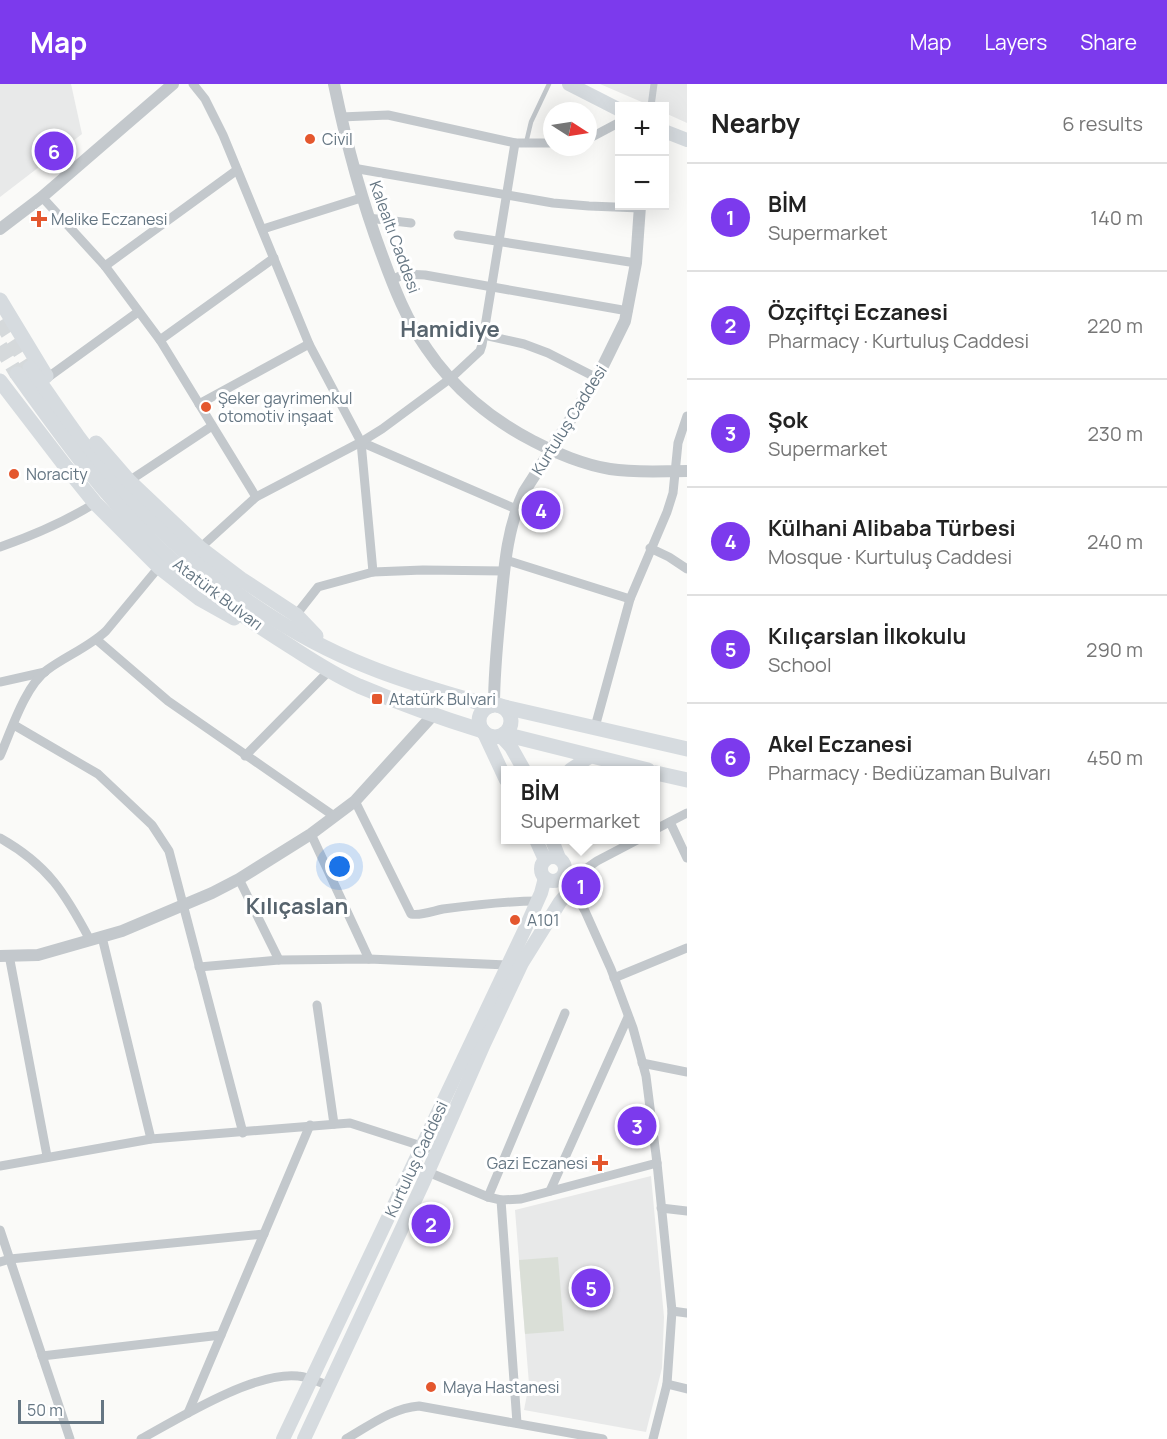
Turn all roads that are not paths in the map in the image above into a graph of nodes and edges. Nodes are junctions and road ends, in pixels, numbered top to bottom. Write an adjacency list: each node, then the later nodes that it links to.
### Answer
1 (193, 84): 18 (street)
2 (334, 84): 9 (street, Kalealtı Caddesi)
3 (549, 84): 15 (lane)
4 (569, 84): 8 (main road)
5 (654, 84): 7 (street)
6 (166, 86): 20 (street)
7 (652, 102)
8 (615, 107)
9 (341, 117): 14 (street); 17 (street, Kalealtı Caddesi)
10 (615, 125): 12 (street)
11 (669, 133): 13 (main road)
12 (597, 134)
13 (687, 140)
14 (515, 143): 15 (street); 19 (street)
15 (526, 143): 16 (street)
16 (543, 143)
17 (353, 168): 19 (street); 21 (street, Kalealtı Caddesi)
18 (237, 170): 27 (street); 32 (street)
19 (506, 193): 22 (street); 29 (street)
20 (42, 197): 26 (street); 32 (street)
21 (361, 198): 24 (street, Kalealtı Caddesi); 27 (street)
22 (615, 207)
23 (640, 210): 31 (street, Kurtuluş Caddesi)
24 (368, 218): 25 (street); 33 (street, Kalealtı Caddesi)
25 (411, 223)
26 (0, 229)
27 (263, 229): 30 (street)
28 (458, 235): 29 (street)
29 (498, 242): 31 (street); 34 (street)
30 (274, 258): 39 (street); 40 (street)
31 (636, 263): 36 (street, Kurtuluş Caddesi)
32 (105, 266): 37 (street)
33 (391, 280): 34 (street); 42 (street, Kalealtı Caddesi)
34 (491, 285): 36 (street); 38 (street)
35 (1, 304): 41 (main road)
36 (628, 311): 43 (street, Kurtuluş Caddesi)
37 (138, 312): 39 (street); 41 (street)
38 (484, 335): 42 (street); 43 (street)
39 (160, 340): 45 (street)
40 (309, 344): 45 (street); 48 (street)
41 (47, 378): 52 (main road)
42 (451, 378): 48 (street); 49 (street, Kalealtı Caddesi)
43 (597, 378): 49 (street, Kurtuluş Caddesi)
44 (0, 381): 54 (main road)
45 (199, 404): 47 (street)
46 (687, 416): 50 (street)
47 (212, 426): 52 (street); 53 (street)
48 (362, 442): 53 (street); 55 (street); 62 (street)
49 (551, 451): 50 (street, Kalealtı Caddesi); 55 (street, Kurtuluş Caddesi)
50 (674, 471): 51 (street, Kalealtı Caddesi); 58 (street)
51 (687, 471)
52 (129, 481): 57 (main road)
53 (256, 497): 57 (street)
54 (95, 503): 56 (street); 60 (main road)
55 (516, 509): 59 (street, Kurtuluş Caddesi)
56 (0, 547)
57 (200, 548): 64 (main road)
58 (650, 548): 61 (street); 63 (street)
59 (505, 565): 62 (street); 63 (street); 70 (street, Kurtuluş Caddesi)
60 (159, 567): 65 (street); 67 (main road)
61 (687, 569)
62 (373, 572): 64 (street)
63 (630, 599): 73 (street)
64 (296, 615): 66 (main road)
65 (96, 640): 68 (street); 78 (street)
66 (327, 647): 67 (main road, Atatürk Bulvarı); 70 (main road, Atatürk Bulvarı)
67 (329, 671): 71 (main road, Atatürk Bulvarı); 78 (street)
68 (45, 672): 69 (street); 72 (street)
69 (1, 680)
70 (495, 706): 73 (main road, Atatürk Bulvarı); 74 (main road); 75 (main road)
71 (433, 715): 74 (main road, Atatürk Bulvarı); 86 (street)
72 (14, 725): 77 (street); 102 (street)
73 (595, 727): 76 (main road, Atatürk Bulvarı)
74 (483, 732): 75 (main road); 83 (main road)
75 (502, 735): 79 (main road); 80 (main road)
76 (687, 749)
77 (0, 756)
78 (245, 756): 88 (street)
79 (591, 756): 81 (main road); 82 (main road)
80 (521, 766)
81 (577, 766)
82 (629, 766)
83 (501, 770)
84 (660, 773): 85 (main road)
85 (687, 780)
86 (355, 801): 88 (street); 101 (street)
87 (687, 813): 89 (street)
88 (334, 816): 91 (street)
89 (670, 822): 90 (street); 96 (street)
90 (660, 827)
91 (311, 834): 99 (street); 106 (street)
92 (0, 838): 103 (street)
93 (539, 844): 97 (main road)
94 (552, 844): 97 (main road)
95 (629, 844): 100 (street)
96 (687, 858)
97 (552, 859): 98 (main road, Kurtuluş Caddesi); 100 (main road)
98 (545, 878): 100 (main road); 101 (main road, Kurtuluş Caddesi)
99 (239, 879): 102 (street); 107 (street)
100 (567, 882): 110 (street); 121 (main road)
101 (537, 901): 108 (main road, Kurtuluş Caddesi)
102 (182, 906): 103 (street); 109 (street)
103 (96, 938): 105 (street); 119 (street)
104 (687, 948): 110 (street)
105 (4, 955): 122 (street)
106 (369, 959): 107 (street); 108 (street)
107 (279, 960): 109 (street)
108 (507, 965): 120 (main road, Kurtuluş Caddesi)
109 (199, 967): 118 (street)
110 (614, 978): 113 (street)
111 (317, 1005): 116 (street)
112 (565, 1012): 127 (street)
113 (628, 1017): 114 (street); 126 (street)
114 (642, 1063): 115 (street); 123 (street)
115 (687, 1072)
116 (334, 1124): 117 (street); 120 (street)
117 (310, 1125): 118 (street); 132 (street)
118 (243, 1133): 119 (street)
119 (151, 1139): 122 (street)
120 (423, 1146): 121 (street); 138 (main road, Kurtuluş Caddesi)
121 (437, 1151): 125 (main road)
122 (47, 1156): 124 (street)
123 (657, 1163): 126 (street); 129 (street)
124 (0, 1166)
125 (428, 1172): 127 (street); 140 (main road)
126 (550, 1191): 128 (street)
127 (488, 1197): 128 (street)
128 (501, 1200): 143 (street)
129 (662, 1208): 130 (street); 134 (street)
130 (687, 1211)
131 (0, 1230): 133 (street)
132 (264, 1234): 133 (street); 136 (street)
133 (5, 1261): 137 (street)
134 (672, 1311): 135 (street); 139 (street)
135 (687, 1313)
136 (221, 1335): 137 (street); 142 (street)
137 (42, 1356): 144 (street)
138 (310, 1379): 140 (street); 142 (street); 146 (main road, Kurtuluş Caddesi)
139 (667, 1384): 141 (street); 150 (street)
140 (329, 1386): 147 (main road)
141 (687, 1389)
142 (188, 1413): 145 (street)
143 (517, 1423): 148 (street); 149 (street)
144 (70, 1439)
145 (141, 1439)
146 (283, 1439)
147 (304, 1439)
148 (346, 1439)
149 (603, 1439)
150 (653, 1439)

